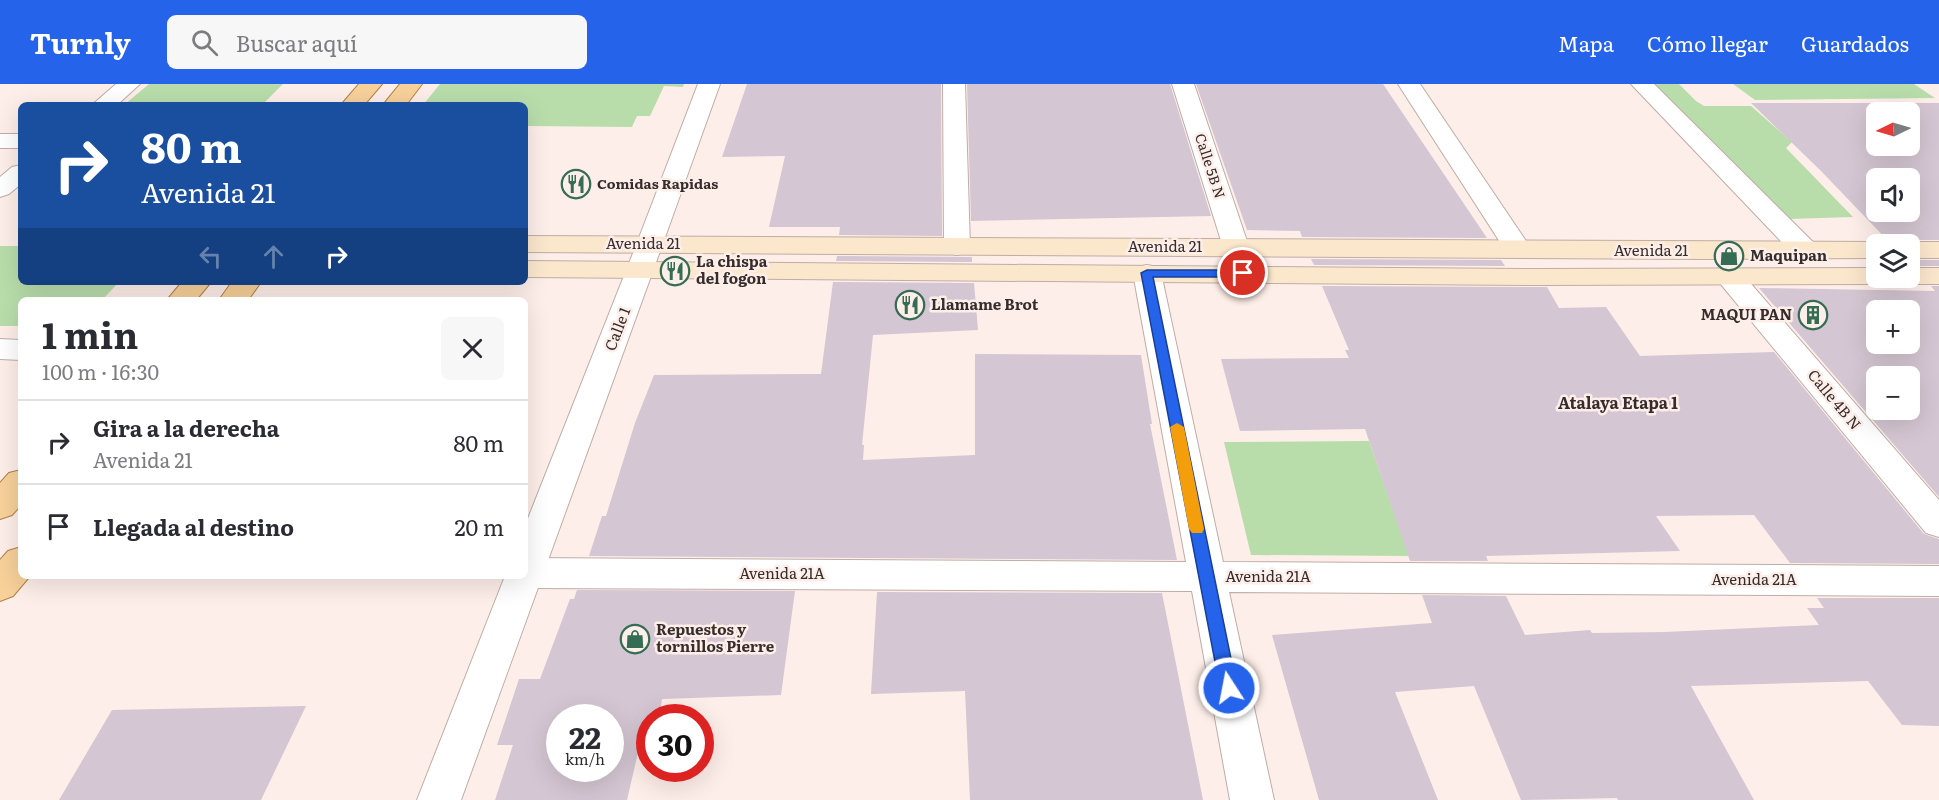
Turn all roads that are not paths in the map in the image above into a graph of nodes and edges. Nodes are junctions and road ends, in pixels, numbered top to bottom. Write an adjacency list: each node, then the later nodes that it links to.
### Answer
1 (129, 84): 9 (street)
2 (371, 84): 10 (main road)
3 (411, 84): 11 (main road)
4 (709, 84): 24 (street, Calle 1)
5 (954, 84): 17 (street)
6 (1183, 84): 18 (street, Calle 5B N)
7 (1409, 84): 20 (street)
8 (1642, 84): 21 (street)
9 (107, 102)
10 (355, 102)
11 (396, 102)
12 (0, 141): 13 (street)
13 (18, 141)
14 (18, 174): 15 (street)
15 (0, 189)
16 (528, 244): 24 (main road, Avenida 21)
17 (957, 247): 18 (main road, Avenida 21); 24 (main road, Avenida 21)
18 (1236, 247): 20 (main road, Avenida 21)
19 (1939, 249): 23 (main road)
20 (1519, 250): 21 (main road, Avenida 21)
21 (1805, 250): 22 (main road, Avenida 21)
22 (1866, 250)
23 (1920, 250)
24 (645, 256): 25 (main road, Avenida 21); 26 (main road, Avenida 21); 41 (street, Calle 1)
25 (528, 269)
26 (1147, 273): 27 (main road, Avenida 21); 43 (street)
27 (1729, 276): 28 (main road, Avenida 21); 39 (street, Calle 4B N)
28 (1866, 276)
29 (1920, 276): 30 (main road)
30 (1939, 276)
31 (194, 285): 33 (main road)
32 (245, 285): 34 (main road)
33 (184, 297)
34 (235, 297)
35 (0, 350): 36 (street)
36 (18, 350)
37 (18, 485): 38 (main road)
38 (0, 506)
39 (1939, 524)
40 (18, 565): 46 (main road)
41 (528, 566)
42 (528, 574): 43 (street, Avenida 21A)
43 (1206, 577): 45 (street, Avenida 21A); 48 (street)
44 (523, 579): 47 (street, Calle 1)
45 (1939, 581)
46 (0, 586)
47 (439, 800)
48 (1252, 800)

